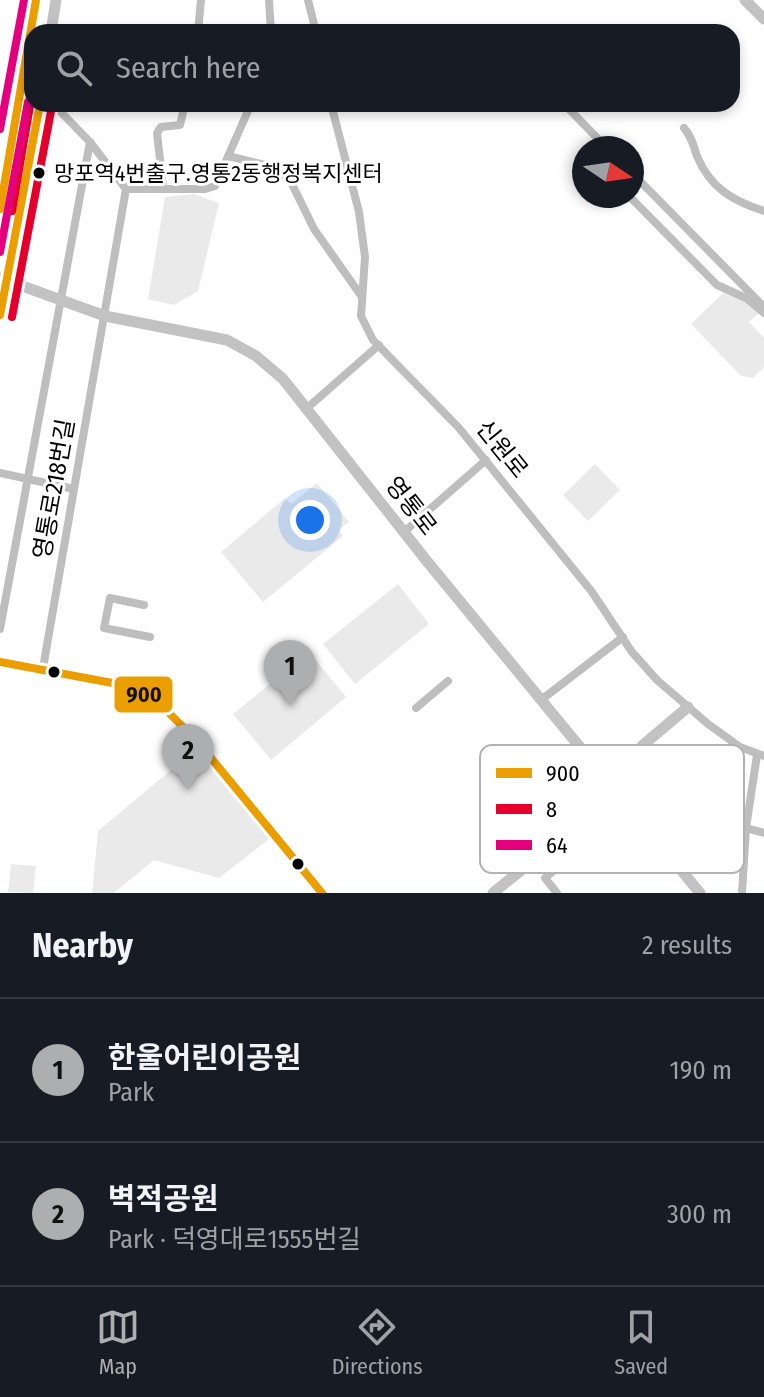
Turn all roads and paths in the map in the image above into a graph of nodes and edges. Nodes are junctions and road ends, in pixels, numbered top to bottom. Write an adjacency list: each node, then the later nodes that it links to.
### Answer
1 (36, 0): 8 (street)
2 (56, 0): 9 (street)
3 (201, 0): 10 (street)
4 (269, 0): 11 (street)
5 (308, 0): 12 (street)
6 (745, 0): 7 (street)
7 (764, 19)
8 (32, 24)
9 (52, 24)
10 (199, 24)
11 (270, 24)
12 (314, 24)
13 (24, 68): 22 (street)
14 (38, 112): 34 (street)
15 (61, 112): 25 (street)
16 (183, 112): 29 (street)
17 (247, 112): 27 (street)
18 (333, 112): 35 (street, 신원로)
19 (568, 112): 23 (street)
20 (569, 112): 24 (street)
21 (684, 128): 33 (street)
22 (13, 130): 26 (street); 32 (street)
23 (589, 136)
24 (594, 136)
25 (90, 142): 30 (street); 36 (street)
26 (0, 153)
27 (228, 156): 29 (street); 35 (street)
28 (644, 185): 37 (street)
29 (163, 187): 30 (street)
30 (126, 189): 39 (street, 영통로218번길)
31 (641, 208): 37 (street)
32 (0, 209)
33 (764, 211)
34 (3, 279): 36 (street, 영통로); 38 (street)
35 (362, 297): 40 (street, 신원로)
36 (60, 300): 39 (street, 영통로); 44 (street)
37 (764, 310)
38 (0, 315)
39 (105, 316): 41 (street, 영통로); 45 (street, 영통로218번길)
40 (379, 345): 41 (street); 42 (street, 신원로)
41 (306, 409): 46 (street, 영통로)
42 (486, 460): 46 (street); 50 (street, 신원로)
43 (0, 473): 44 (street)
44 (27, 479): 45 (street); 48 (street)
45 (74, 489): 52 (street, 영통로218번길)
46 (404, 532): 54 (street, 영통로)
47 (144, 605): 49 (street)
48 (0, 629)
49 (150, 637)
50 (623, 637): 54 (street); 55 (street, 신원로)
51 (0, 662): 52 (street)
52 (43, 668): 68 (street)
53 (448, 681): 56 (street)
54 (541, 700): 57 (street, 영통로)
55 (688, 707): 58 (street); 59 (street, 신원로)
56 (416, 708)
57 (578, 745)
58 (644, 745)
59 (740, 745)
60 (761, 756): 61 (street)
61 (746, 828): 62 (street); 63 (street)
62 (764, 833)
63 (744, 860)
64 (518, 873): 69 (street)
65 (551, 873): 70 (street)
66 (684, 873): 71 (street, 영통로)
67 (743, 873): 72 (street)
68 (322, 893)
69 (493, 893)
70 (557, 893)
71 (700, 893)
72 (742, 893)

